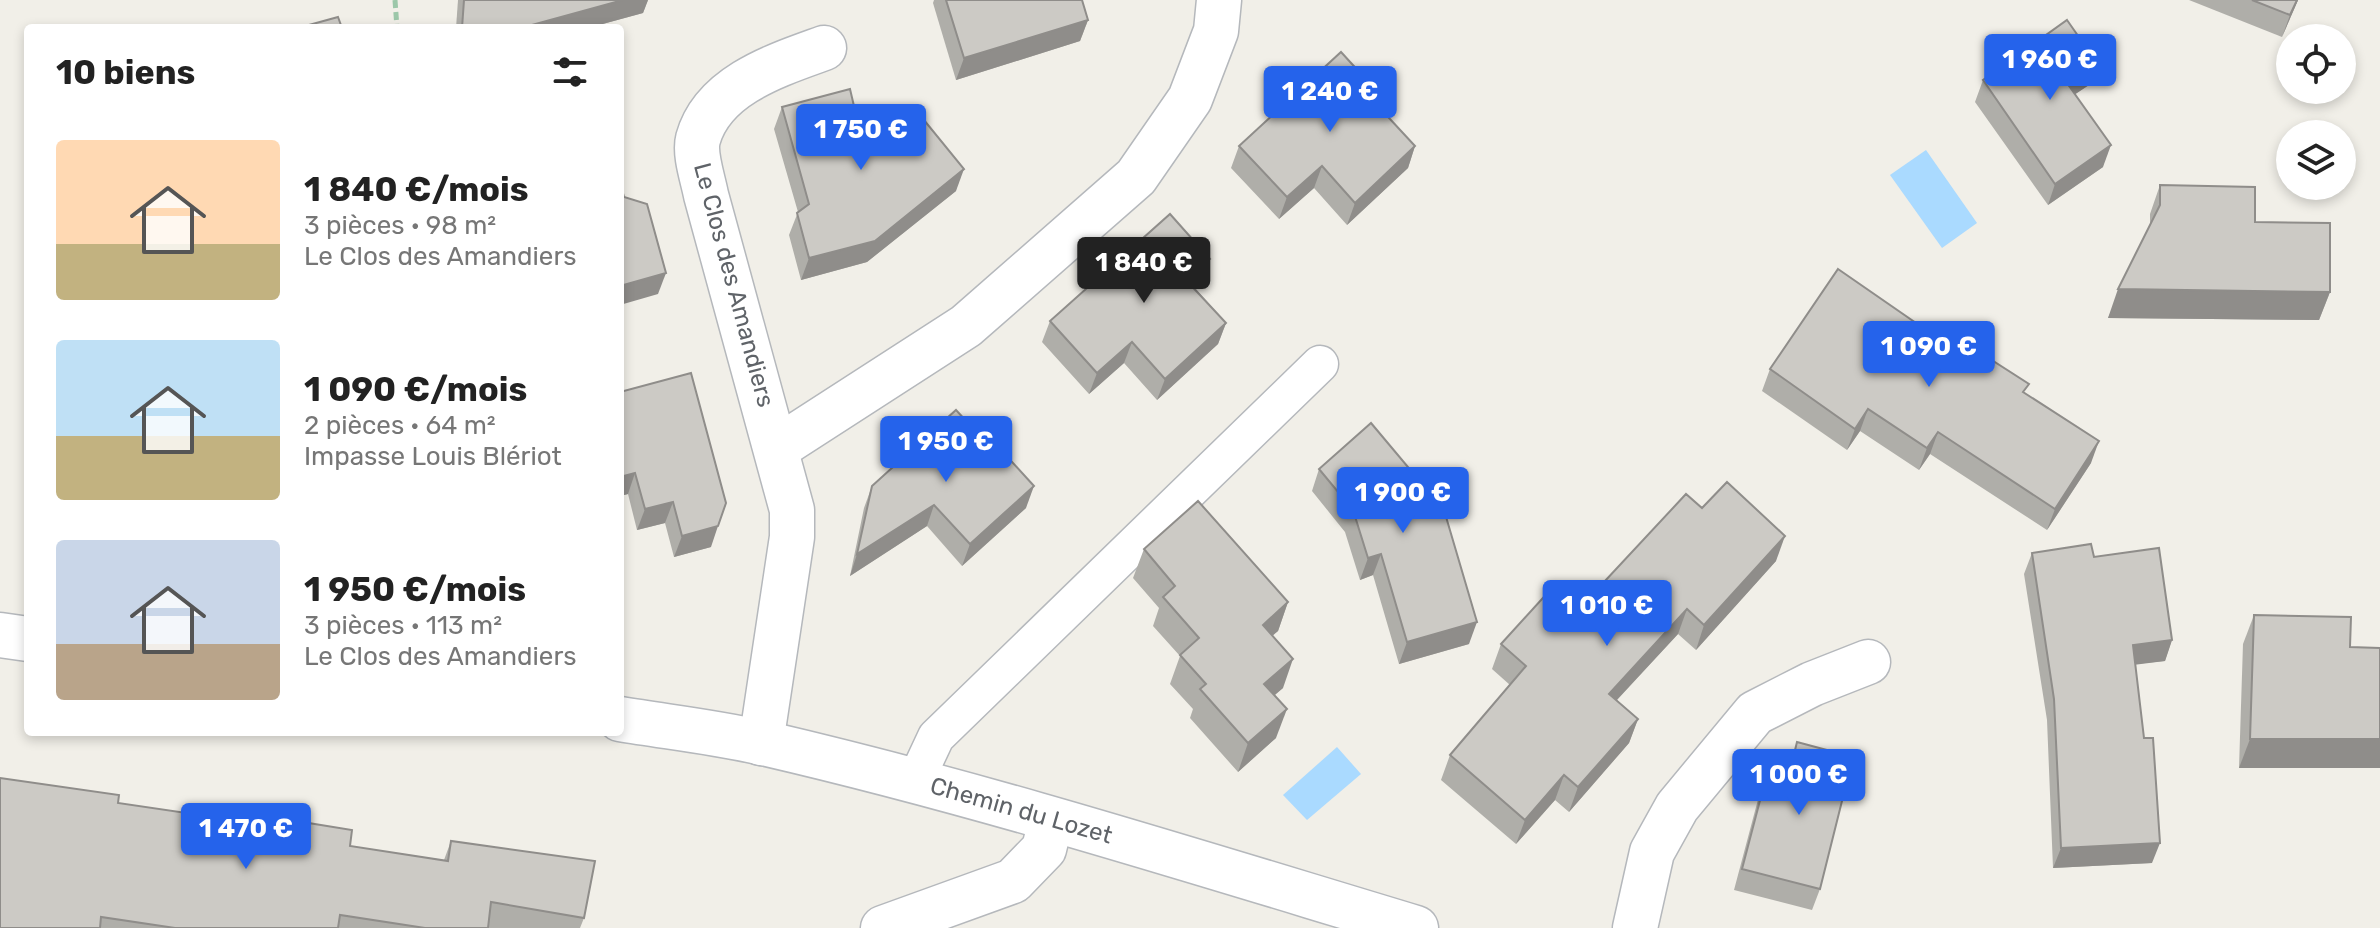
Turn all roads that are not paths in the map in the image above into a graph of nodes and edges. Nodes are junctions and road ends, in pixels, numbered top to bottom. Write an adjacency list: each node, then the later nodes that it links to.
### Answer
1 (1219, 0): 4 (street)
2 (824, 48): 4 (street, Le Clos des Amandiers)
3 (1320, 364): 10 (lane)
4 (777, 448): 9 (street, Le Clos des Amandiers)
5 (0, 635): 6 (street)
6 (24, 638)
7 (1868, 662): 14 (street)
8 (624, 720): 9 (street, Chemin du Lozet)
9 (761, 743): 10 (street, Chemin du Lozet)
10 (914, 784): 11 (street, Chemin du Lozet)
11 (1051, 820): 12 (street); 13 (street, Chemin du Lozet)
12 (883, 928)
13 (1416, 928)
14 (1635, 928)

